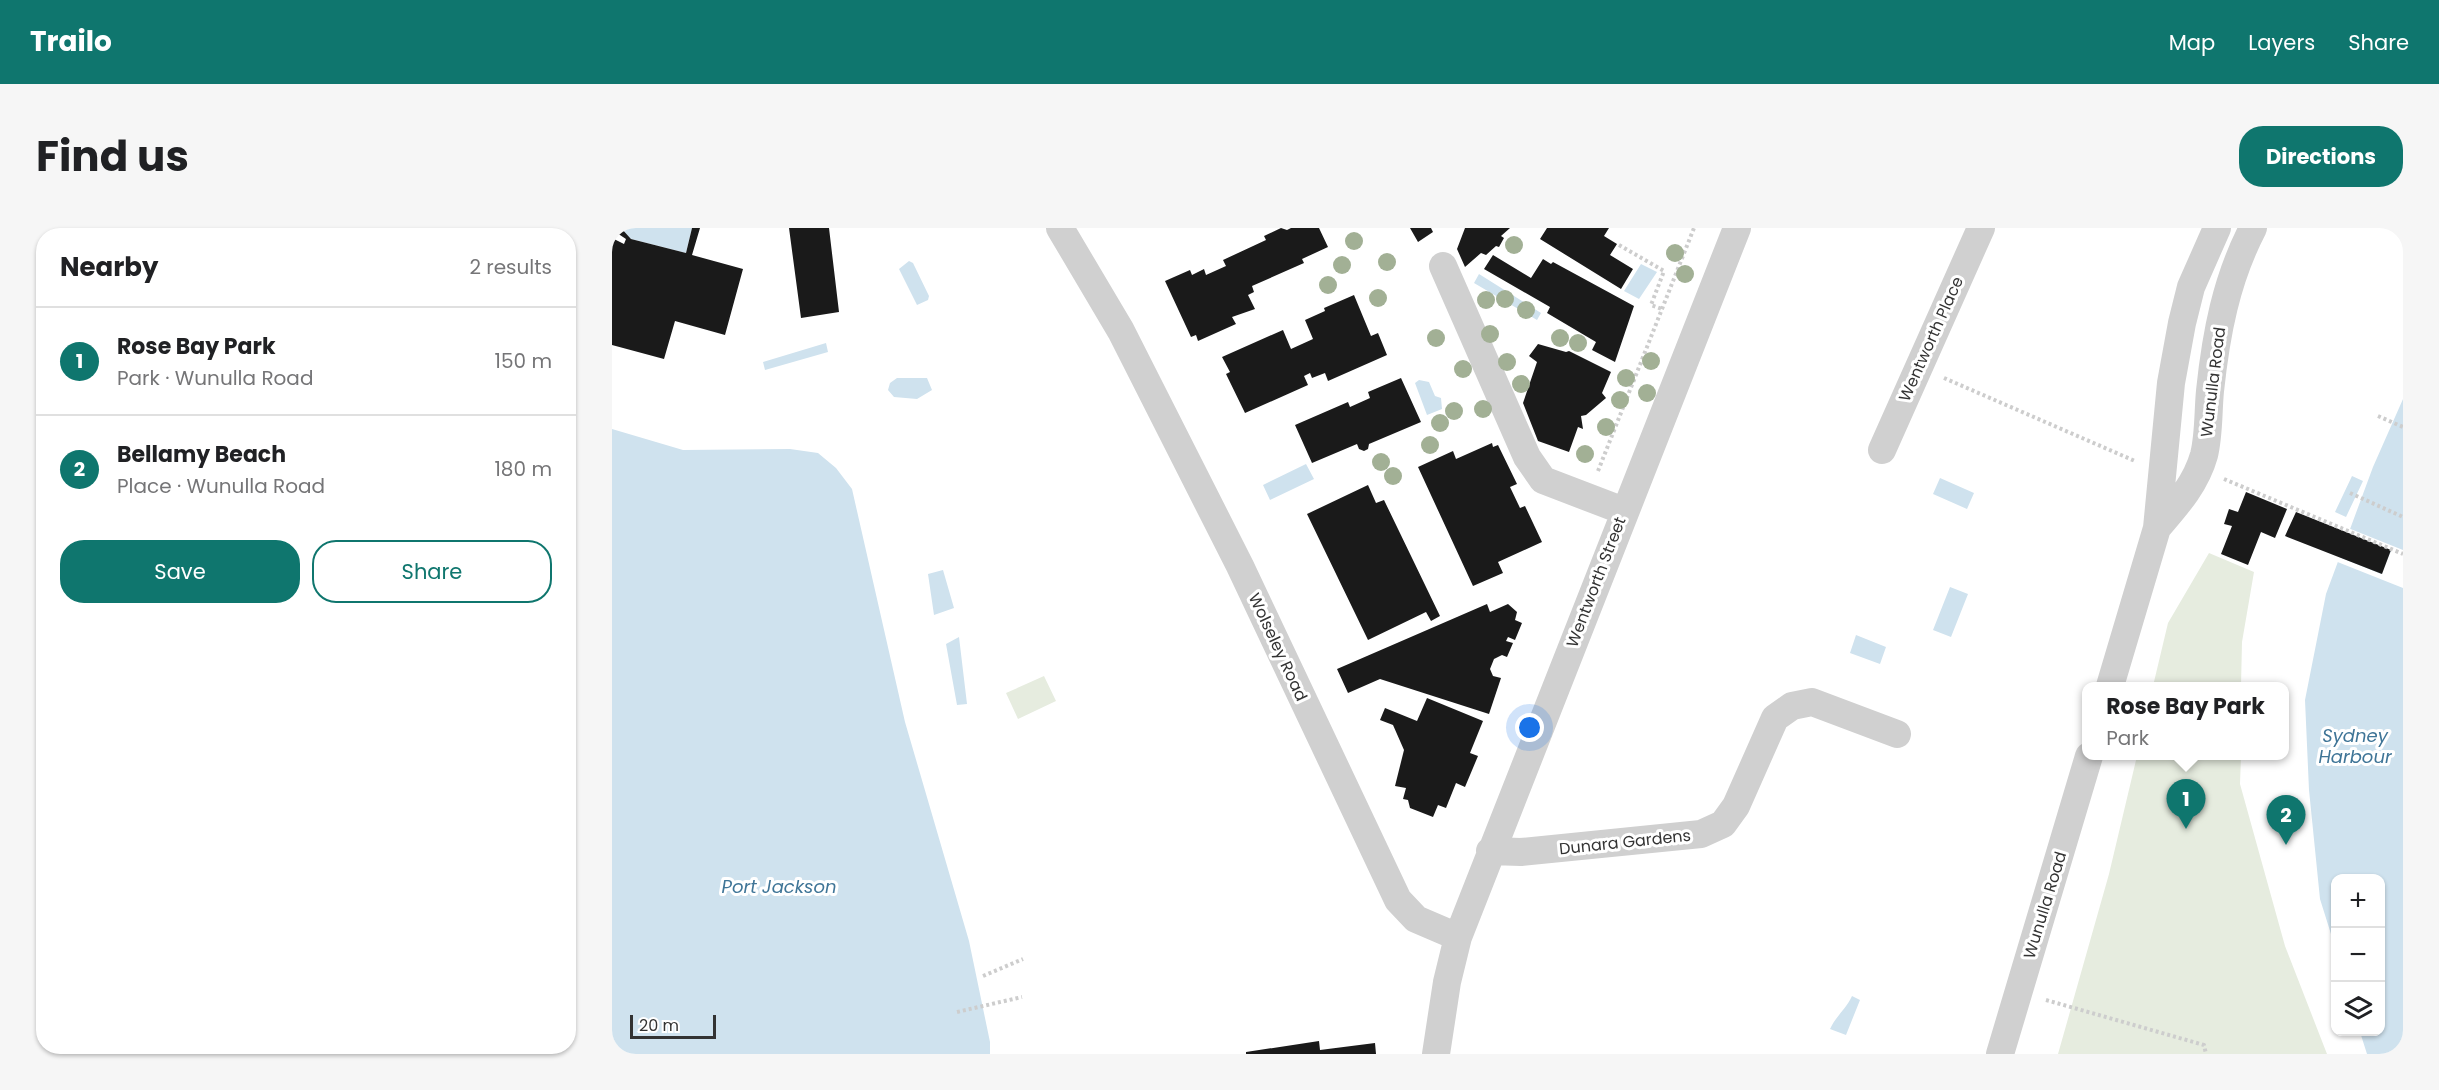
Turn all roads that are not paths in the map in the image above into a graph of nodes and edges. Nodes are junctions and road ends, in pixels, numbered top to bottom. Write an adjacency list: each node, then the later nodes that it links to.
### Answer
1 (1060, 228): 14 (street, Wolseley Road)
2 (1737, 228): 8 (street, Wentworth Street)
3 (1981, 228): 7 (street, Wentworth Place)
4 (2217, 228): 9 (street, Wunulla Road)
5 (2253, 228): 9 (street, Wunulla Road)
6 (1443, 266): 8 (street)
7 (1882, 450)
8 (1624, 511): 13 (street, Wentworth Street)
9 (2157, 528): 10 (street, Wunulla Road)
10 (2111, 682)
11 (1897, 734): 13 (street, Dunara Gardens)
12 (2089, 760): 16 (street, Wunulla Road)
13 (1490, 851): 14 (street, Wentworth Street)
14 (1458, 937): 15 (street)
15 (1436, 1054)
16 (2000, 1054)

